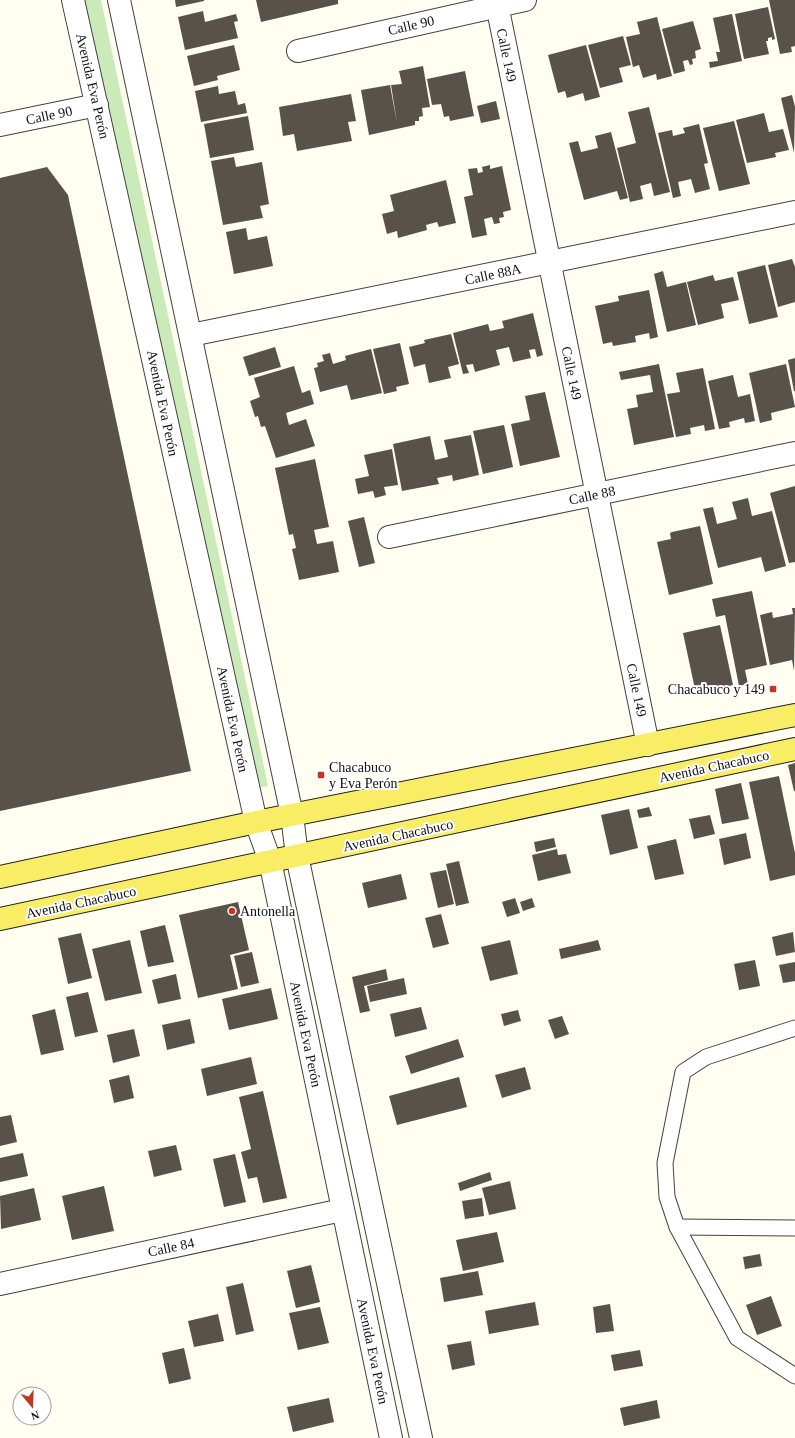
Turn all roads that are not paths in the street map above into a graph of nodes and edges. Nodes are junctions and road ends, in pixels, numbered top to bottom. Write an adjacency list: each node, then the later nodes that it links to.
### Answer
1 (73, 0): 6 (street, Avenida Eva Perón)
2 (119, 0): 10 (street, Avenida Eva Perón)
3 (525, 0): 4 (street, Calle 90)
4 (496, 3): 5 (street, Calle 90); 9 (street, Calle 149)
5 (298, 51)
6 (97, 105): 7 (street, Calle 90); 18 (street, Avenida Eva Perón)
7 (0, 125)
8 (795, 212): 9 (street, Calle 88A)
9 (549, 262): 10 (street, Calle 88A); 12 (street, Calle 149)
10 (191, 335): 17 (street, Avenida Eva Perón)
11 (795, 453): 12 (street, Calle 88)
12 (596, 494): 13 (street, Calle 88); 15 (street, Calle 149)
13 (389, 537)
14 (795, 715): 15 (main road)
15 (648, 746): 17 (main road)
16 (795, 749): 19 (main road, Avenida Chacabuco)
17 (292, 815): 18 (main road); 19 (street, Avenida Eva Perón)
18 (256, 822): 20 (street, Avenida Eva Perón); 21 (main road)
19 (297, 856): 20 (main road, Avenida Chacabuco); 30 (street, Avenida Eva Perón)
20 (270, 861): 22 (main road, Avenida Chacabuco); 24 (street, Avenida Eva Perón)
21 (0, 877)
22 (0, 919)
23 (795, 1028): 25 (lane)
24 (342, 1210): 27 (street, Calle 84); 29 (street, Avenida Eva Perón)
25 (677, 1227): 26 (lane); 28 (lane)
26 (795, 1228)
27 (0, 1284)
28 (795, 1376)
29 (391, 1438)
30 (421, 1438)

